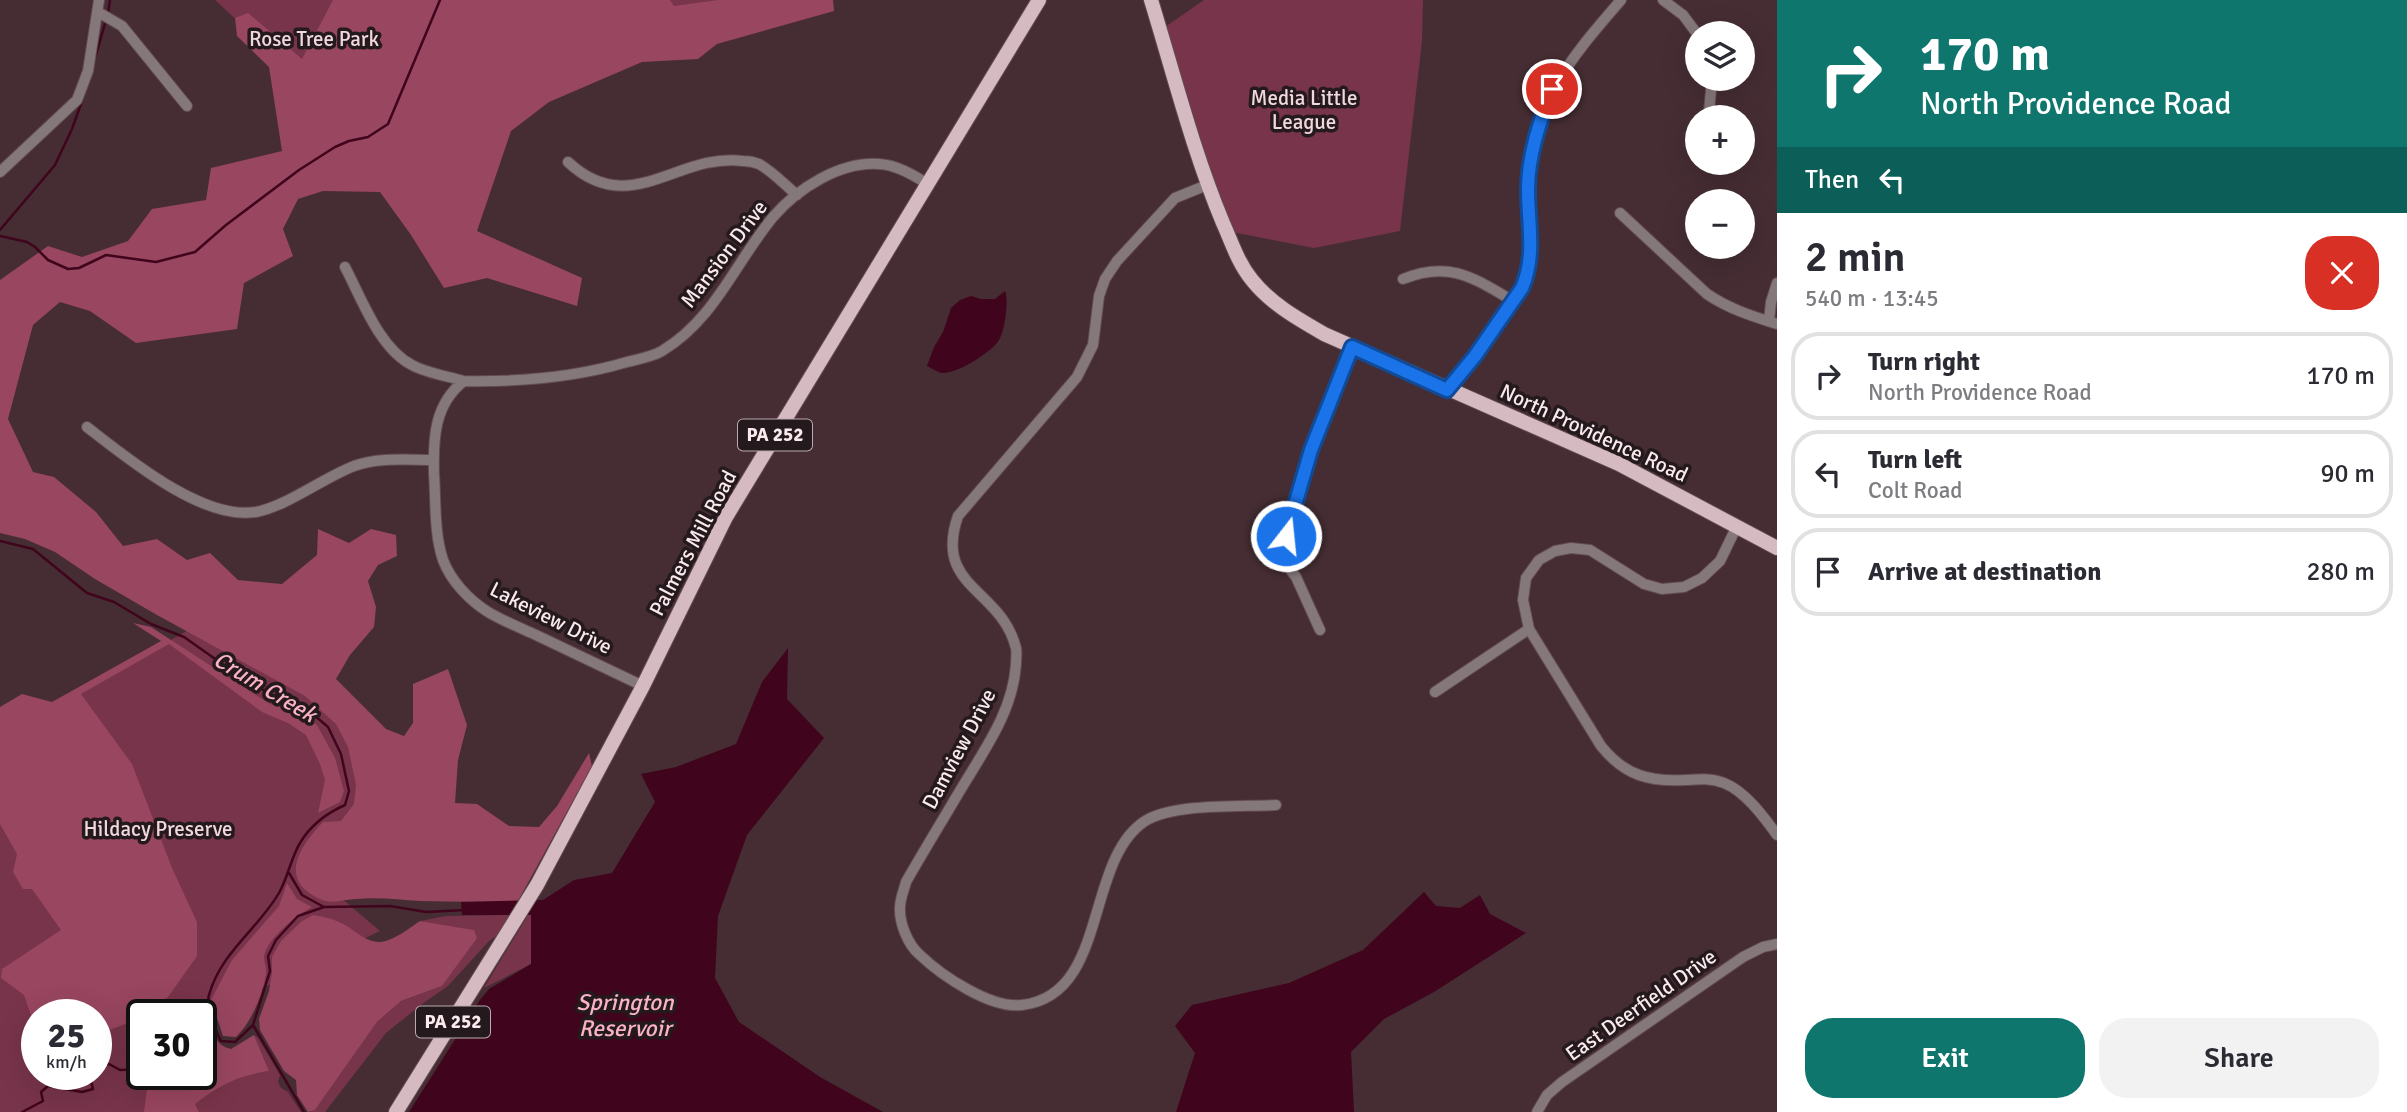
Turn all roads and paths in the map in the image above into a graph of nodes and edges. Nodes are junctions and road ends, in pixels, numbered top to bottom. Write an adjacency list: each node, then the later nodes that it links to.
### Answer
1 (99, 0): 6 (street)
2 (1040, 0): 11 (main road, Palmers Mill Road / PA 252)
3 (1151, 0): 12 (main road, North Providence Road)
4 (1620, 0): 18 (street)
5 (1663, 0): 7 (street)
6 (98, 12): 8 (street); 10 (street)
7 (1688, 21)
8 (187, 106)
9 (568, 162): 13 (street)
10 (0, 172)
11 (928, 184): 13 (street, Mansion Drive); 29 (main road, Palmers Mill Road / PA 252)
12 (1208, 185): 20 (main road, North Providence Road); 31 (street, Damview Drive)
13 (797, 195): 21 (street, Mansion Drive)
14 (1620, 213): 19 (street)
15 (345, 267): 21 (street)
16 (1403, 279): 18 (street)
17 (1777, 283): 19 (street)
18 (1513, 301): 22 (street)
19 (1773, 322)
20 (1352, 347): 22 (main road, North Providence Road); 28 (street)
21 (464, 382): 24 (street, Lakeview Drive)
22 (1447, 390): 25 (main road, North Providence Road)
23 (87, 427): 24 (street)
24 (434, 460): 29 (street, Lakeview Drive)
25 (1737, 526): 26 (main road, North Providence Road); 27 (street)
26 (1777, 548)
27 (1530, 629): 30 (street); 32 (street)
28 (1320, 630)
29 (643, 686): 34 (main road, Palmers Mill Road / PA 252)
30 (1435, 692)
31 (1276, 805)
32 (1777, 835)
33 (1777, 944): 35 (street, East Deerfield Drive)
34 (396, 1112)
35 (1537, 1112)

